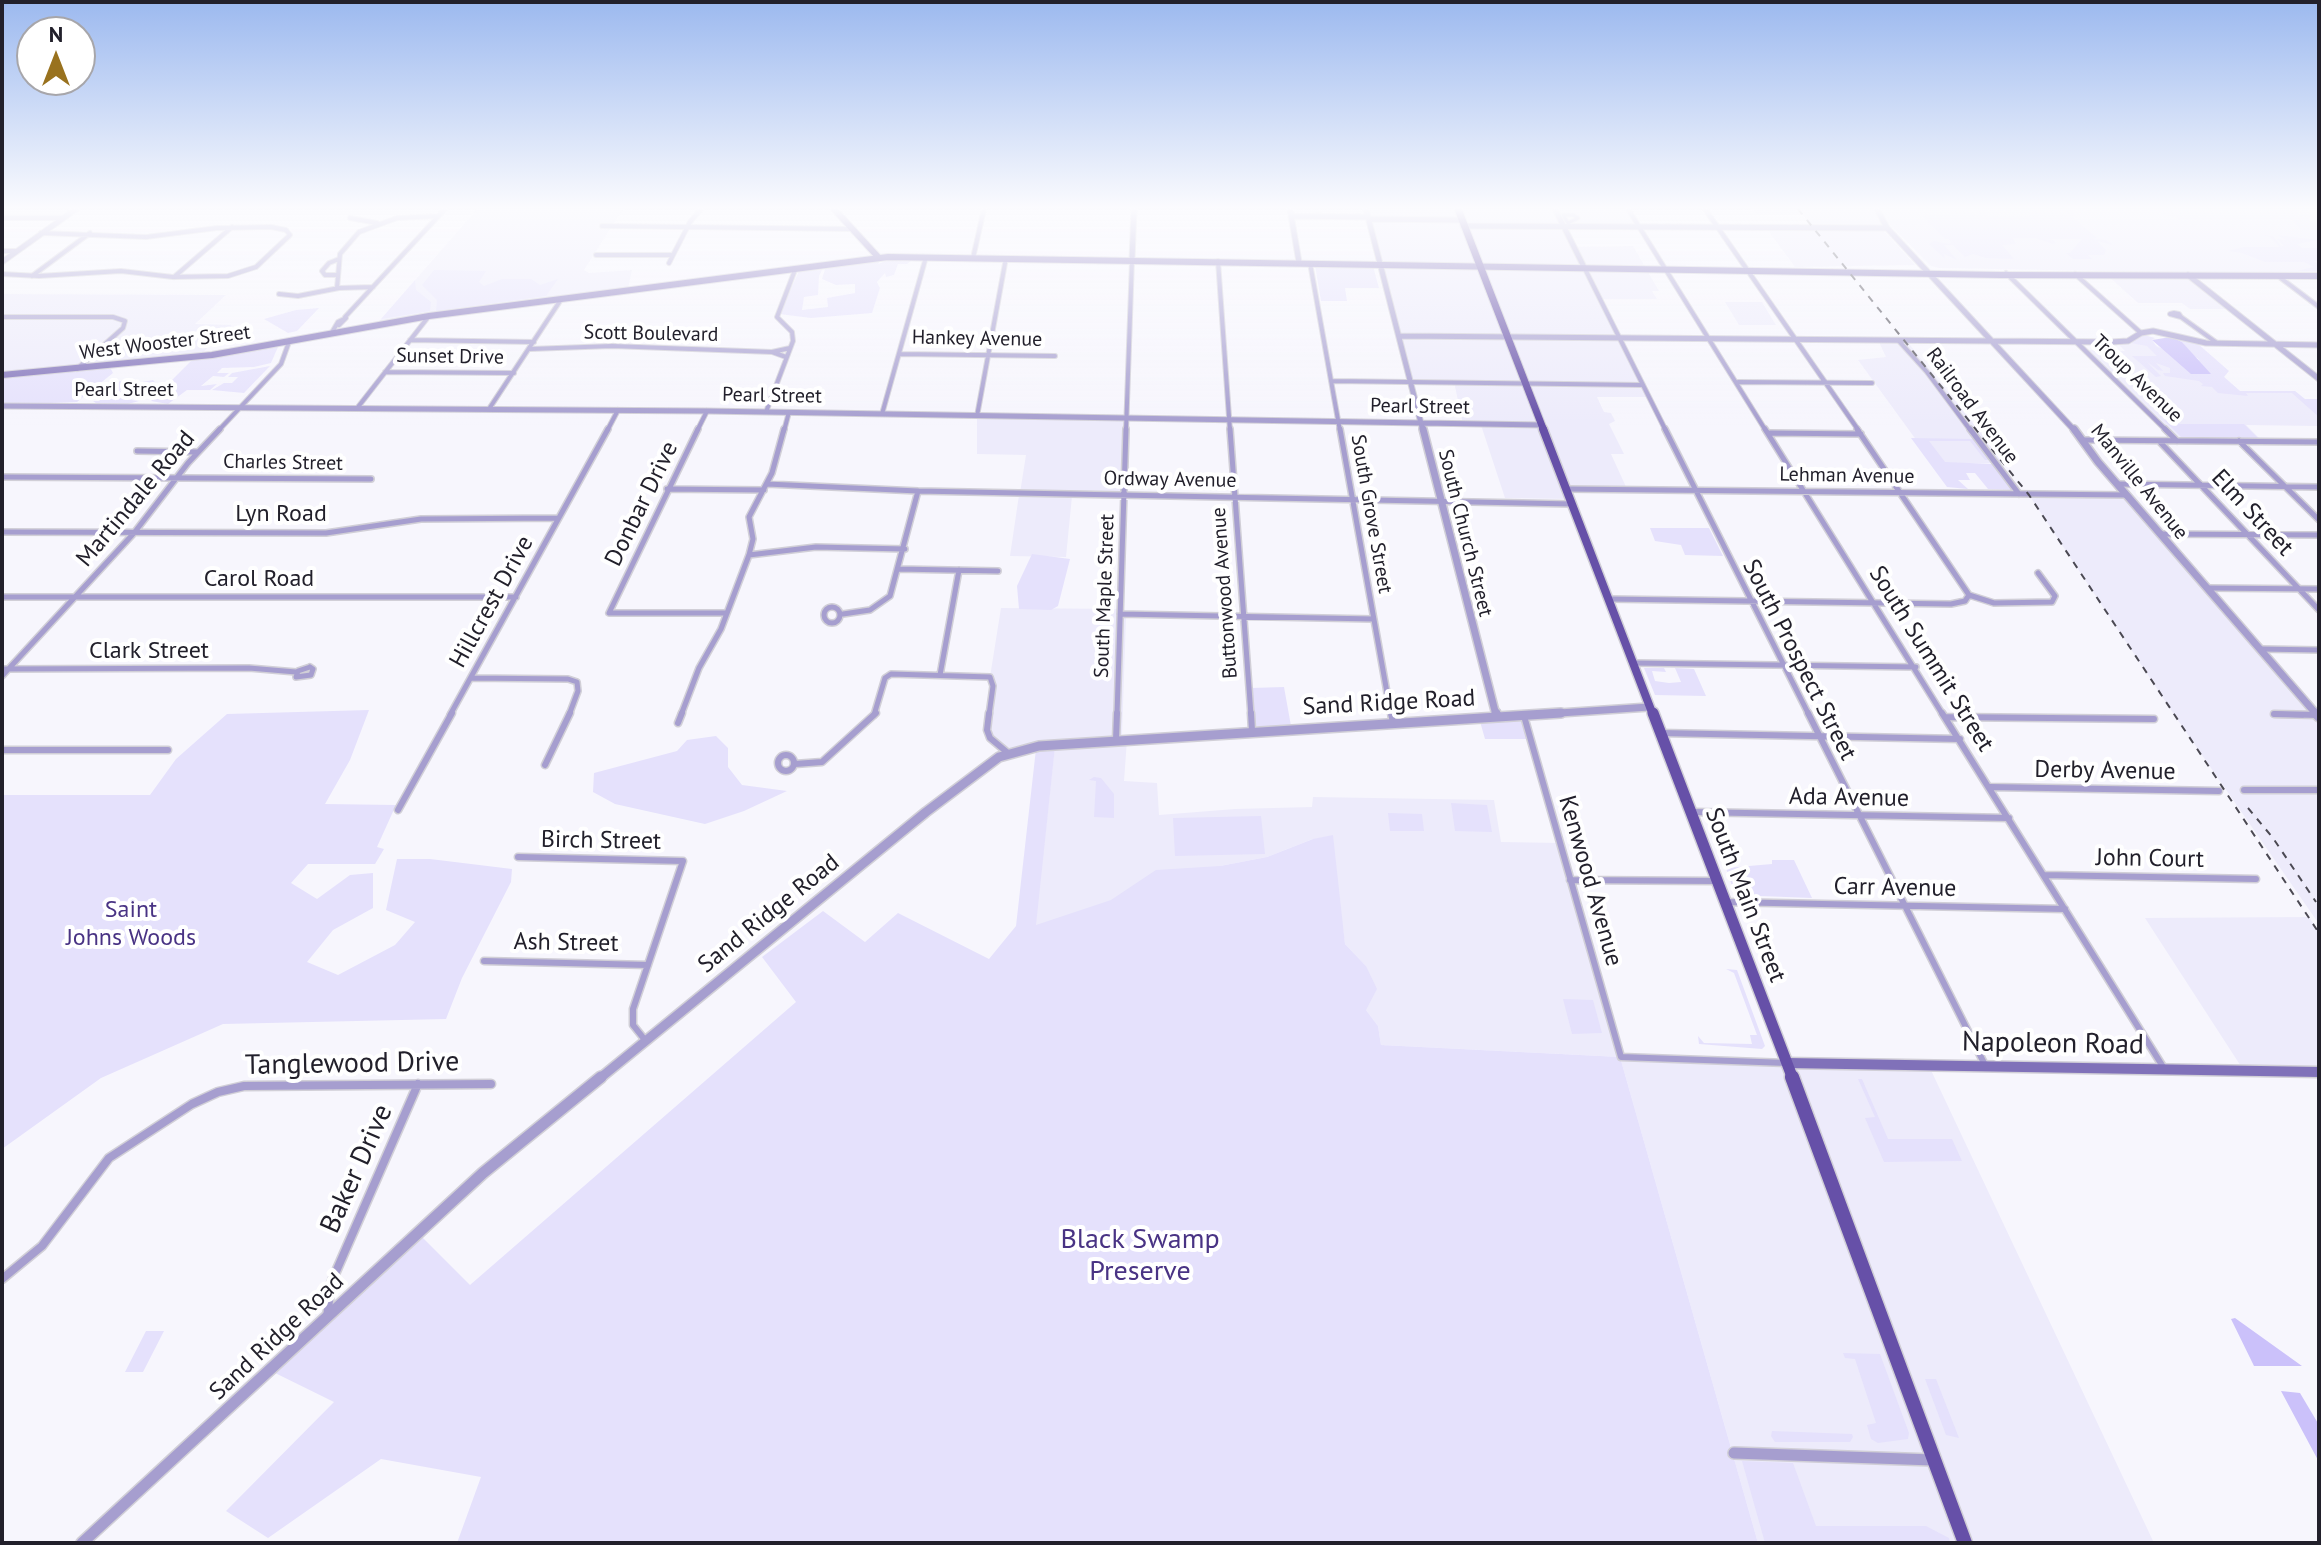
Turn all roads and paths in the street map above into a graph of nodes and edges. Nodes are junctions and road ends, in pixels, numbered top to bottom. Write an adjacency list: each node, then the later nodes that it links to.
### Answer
1 (338, 281): 21 (street)
2 (378, 281): 20 (street)
3 (703, 281): 23 (main road, West Wooster Street)
4 (791, 281): 44 (street)
5 (919, 281): 47 (street)
6 (1002, 281): 48 (street)
7 (1131, 281): 73 (street, South Maple Street)
8 (1219, 281): 74 (street, Buttonwood Avenue)
9 (1313, 281): 56 (street, South Grove Street)
10 (1385, 281): 30 (street, South Church Street)
11 (1485, 281): 31 (main road, South Main Street)
12 (1591, 281): 32 (street, South Prospect Street)
13 (1674, 281): 33 (street, South Summit Street)
14 (1755, 281): 34 (street)
15 (1938, 281): 37 (street, Manville Avenue)
16 (2014, 281): 38 (street, Troup Avenue)
17 (2083, 281): 28 (street)
18 (2196, 281): 42 (street)
19 (2285, 281): 24 (street)
20 (373, 287): 21 (street); 29 (street)
21 (337, 288): 22 (street)
22 (279, 294)
23 (562, 298): 25 (main road, West Wooster Street); 40 (street)
24 (2319, 307)
25 (429, 316): 29 (main road, West Wooster Street); 35 (street)
26 (2, 317): 51 (street)
27 (2181, 317): 41 (street)
28 (2141, 333): 38 (street); 41 (street)
29 (331, 334): 39 (main road, West Wooster Street)
30 (1399, 336): 31 (street); 57 (street, South Church Street)
31 (1508, 338): 32 (street); 59 (main road, South Main Street)
32 (1619, 338): 33 (street); 62 (street, South Prospect Street)
33 (1711, 339): 34 (street); 58 (street, South Summit Street)
34 (1794, 339): 36 (street); 60 (street)
35 (410, 340): 40 (street); 52 (street)
36 (1898, 340): 37 (street); 101 (street, Railroad Avenue)
37 (1993, 340): 38 (street); 80 (street, Manville Avenue)
38 (2076, 341): 82 (street, Troup Avenue)
39 (289, 342): 51 (main road, West Wooster Street); 64 (street, Martindale Road)
40 (534, 342): 45 (street)
41 (2217, 343): 42 (street)
42 (2276, 344): 43 (street); 55 (street)
43 (2319, 345)
44 (790, 348): 46 (street, Scott Boulevard); 50 (street)
45 (530, 349): 46 (street, Scott Boulevard); 53 (street)
46 (772, 352): 50 (street, Scott Boulevard)
47 (899, 354): 48 (street, Hankey Avenue); 71 (street)
48 (989, 355): 49 (street, Hankey Avenue); 72 (street)
49 (1055, 356)
50 (786, 357): 69 (street)
51 (76, 370): 54 (main road, West Wooster Street)
52 (385, 372): 53 (street, Sunset Drive); 65 (street)
53 (514, 373): 66 (street)
54 (2, 375)
55 (2319, 379)
56 (1331, 381): 57 (street); 75 (street, South Grove Street)
57 (1410, 382): 59 (street); 76 (street, South Church Street)
58 (1738, 382): 60 (street); 78 (street, South Summit Street)
59 (1526, 383): 62 (street); 77 (main road, South Main Street)
60 (1824, 383): 61 (street); 79 (street)
61 (1872, 383)
62 (1643, 385): 97 (street, South Prospect Street)
63 (2, 406): 64 (street, Pearl Street)
64 (240, 406): 65 (street, Pearl Street); 86 (street, Martindale Road)
65 (358, 407): 66 (street, Pearl Street)
66 (489, 409): 67 (street, Pearl Street)
67 (618, 410): 68 (street, Pearl Street); 108 (street, Hillcrest Drive)
68 (707, 411): 69 (street, Pearl Street); 95 (street, Donbar Drive)
69 (766, 412): 70 (street, Pearl Street)
70 (789, 412): 71 (street, Pearl Street); 93 (street)
71 (882, 414): 72 (street, Pearl Street)
72 (977, 416): 73 (street, Pearl Street)
73 (1127, 418): 74 (street, Pearl Street); 102 (street, South Maple Street)
74 (1229, 420): 75 (street, Pearl Street); 104 (street, Buttonwood Avenue)
75 (1338, 422): 76 (street, Pearl Street); 105 (street, South Grove Street)
76 (1421, 423): 77 (street, Pearl Street); 106 (street, South Church Street)
77 (1542, 425): 96 (main road, South Main Street)
78 (1770, 433): 79 (street); 99 (street, South Summit Street)
79 (1861, 434): 100 (street)
80 (2083, 440): 81 (street); 90 (street, Manville Avenue)
81 (2159, 440): 82 (street); 91 (street, Elm Street)
82 (2177, 441): 83 (street)
83 (2238, 441): 84 (street); 92 (street)
84 (2319, 442)
85 (137, 451): 86 (street)
86 (198, 452): 88 (street, Martindale Road)
87 (2, 477): 88 (street, Charles Street)
88 (175, 478): 89 (street, Charles Street); 111 (street, Martindale Road)
89 (371, 479)
90 (2117, 484): 91 (street); 103 (street, Manville Avenue)
91 (2201, 485): 92 (street); 113 (street, Elm Street)
92 (2285, 486): 94 (street); 109 (street)
93 (766, 487): 95 (street, Ordway Avenue); 98 (street, Ordway Avenue); 116 (street)
94 (2319, 487)
95 (667, 489): 132 (street, Donbar Drive)
96 (1567, 489): 97 (street, Lehman Avenue); 107 (main road, South Main Street)
97 (1695, 490): 99 (street, Lehman Avenue); 129 (street, South Prospect Street)
98 (918, 491): 102 (street, Ordway Avenue); 115 (street)
99 (1804, 491): 100 (street, Lehman Avenue); 130 (street, South Summit Street)
100 (1902, 493): 101 (street, Lehman Avenue); 124 (street)
101 (2019, 494): 103 (street, Lehman Avenue)
102 (1124, 495): 104 (street, Ordway Avenue); 134 (street, South Maple Street)
103 (2127, 495): 112 (street, Manville Avenue)
104 (1234, 497): 105 (street, Ordway Avenue); 135 (street, Buttonwood Avenue)
105 (1353, 500): 106 (street, Ordway Avenue); 136 (street, South Grove Street)
106 (1441, 502): 107 (street, Ordway Avenue); 151 (street, South Church Street)
107 (1573, 504): 128 (main road, South Main Street)
108 (558, 518): 111 (street, Lyn Road); 127 (street, Hillcrest Drive)
109 (2319, 520)
110 (2, 532): 111 (street, Lyn Road)
111 (134, 533): 126 (street, Martindale Road)
112 (2160, 534): 113 (street); 121 (street, Manville Avenue)
113 (2248, 534): 114 (street); 122 (street, Elm Street)
114 (2319, 535)
115 (905, 549): 116 (street); 117 (street)
116 (749, 555): 132 (street)
117 (899, 569): 118 (street); 133 (street)
118 (959, 570): 119 (street); 144 (street)
119 (998, 571)
120 (2038, 573): 124 (street)
121 (2208, 588): 122 (street); 137 (street, Manville Avenue)
122 (2300, 589): 123 (street); 131 (street, Elm Street)
123 (2319, 589)
124 (1969, 595): 130 (street)
125 (2, 597): 126 (street, Carol Road)
126 (75, 597): 127 (street, Carol Road); 142 (street, Martindale Road)
127 (516, 597): 146 (street, Hillcrest Drive)
128 (1609, 599): 129 (street); 139 (main road, South Main Street)
129 (1749, 601): 130 (street); 140 (street, South Prospect Street)
130 (1875, 603): 141 (street, South Summit Street)
131 (2319, 610)
132 (726, 613): 154 (street)
133 (843, 614)
134 (1120, 614): 135 (street); 160 (street, South Maple Street)
135 (1242, 617): 136 (street); 156 (street, Buttonwood Avenue)
136 (1373, 619): 155 (street, South Grove Street)
137 (2261, 649): 138 (street); 150 (street, Manville Avenue)
138 (2319, 650)
139 (1634, 663): 140 (street); 147 (main road, South Main Street)
140 (1782, 665): 141 (street); 158 (street, South Prospect Street)
141 (1916, 667): 152 (street, South Summit Street)
142 (5, 669): 143 (street, Clark Street); 145 (street, Martindale Road)
143 (296, 672)
144 (940, 675): 163 (street); 164 (street)
145 (2, 676)
146 (471, 678): 165 (street); 170 (street, Hillcrest Drive)
147 (1649, 707): 149 (street, Sand Ridge Road); 157 (main road, South Main Street)
148 (2274, 714): 150 (street)
149 (1524, 716): 151 (street, Sand Ridge Road); 177 (street, Kenwood Avenue)
150 (2319, 716)
151 (1497, 717): 155 (street, Sand Ridge Road)
152 (1946, 717): 153 (street); 159 (street, South Summit Street)
153 (2154, 719)
154 (678, 723)
155 (1393, 723): 156 (street, Sand Ridge Road)
156 (1252, 731): 160 (street, Sand Ridge Road)
157 (1659, 733): 158 (street); 171 (main road, South Main Street)
158 (1817, 736): 159 (street); 172 (street, South Prospect Street)
159 (1960, 739): 166 (street, South Summit Street)
160 (1116, 740): 163 (street, Sand Ridge Road)
161 (2, 750): 162 (street)
162 (168, 750)
163 (1008, 753): 184 (street, Sand Ridge Road)
164 (795, 764)
165 (545, 765)
166 (1990, 787): 169 (street, Derby Avenue); 173 (street, South Summit Street)
167 (2244, 790): 168 (street)
168 (2319, 790)
169 (2219, 791)
170 (398, 810)
171 (1689, 812): 172 (street, Ada Avenue); 178 (main road, South Main Street)
172 (1858, 816): 173 (street, Ada Avenue); 180 (street, South Prospect Street)
173 (2009, 818): 175 (street, South Summit Street)
174 (518, 857): 183 (street, Birch Street)
175 (2044, 875): 176 (street, John Court); 181 (street, South Summit Street)
176 (2256, 879)
177 (1570, 880): 178 (street); 185 (street, Kenwood Avenue)
178 (1717, 881): 179 (main road, South Main Street)
179 (1724, 902): 180 (street, Carr Avenue); 185 (main road, South Main Street)
180 (1904, 906): 181 (street, Carr Avenue); 186 (street, South Prospect Street)
181 (2065, 909): 187 (street, South Summit Street)
182 (484, 961): 183 (street, Ash Street)
183 (648, 965): 184 (street)
184 (645, 1040): 192 (street, Sand Ridge Road)
185 (1787, 1063): 186 (main road, Napoleon Road); 194 (main road, South Main Street)
186 (1986, 1067): 187 (main road, Napoleon Road)
187 (2165, 1070): 188 (main road, Napoleon Road)
188 (2319, 1072)
189 (418, 1084): 190 (street, Tanglewood Drive); 191 (street, Tanglewood Drive); 192 (street, Baker Drive)
190 (491, 1084)
191 (2, 1279)
192 (327, 1318): 195 (street, Sand Ridge Road)
193 (1734, 1453): 194 (street)
194 (1933, 1460): 196 (main road, South Main Street)
195 (82, 1543)
196 (1965, 1543)

